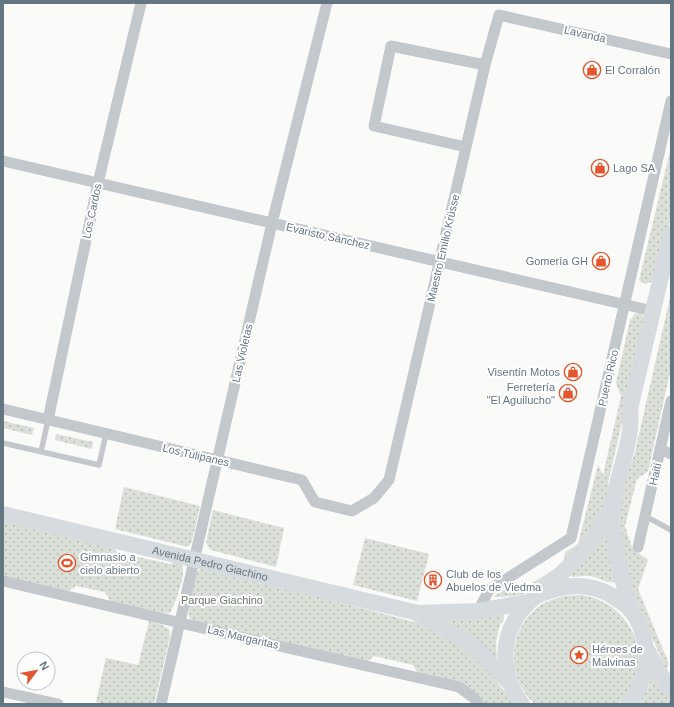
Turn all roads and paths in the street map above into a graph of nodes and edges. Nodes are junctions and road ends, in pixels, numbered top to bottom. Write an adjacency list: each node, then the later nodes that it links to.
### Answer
1 (141, 3): 9 (street, Los Cardos)
2 (327, 3): 10 (street, Las Violetas)
3 (499, 15): 4 (street, Lavanda); 5 (street, Maestro Emilio Krüsse)
4 (671, 54)
5 (485, 65): 7 (street, Maestro Emilio Krüsse); 7 (street)
6 (671, 101): 14 (street, Puerto Rico)
7 (466, 147): 12 (street, Maestro Emilio Krüsse)
8 (3, 161): 9 (street, Evaristo Sánchez)
9 (98, 183): 10 (street, Evaristo Sánchez); 18 (street, Los Cardos)
10 (272, 223): 12 (street, Evaristo Sánchez); 25 (street, Las Violetas)
11 (671, 234): 15 (main road)
12 (440, 262): 14 (street, Evaristo Sánchez); 26 (street, Maestro Emilio Krüsse)
13 (671, 276): 19 (main road)
14 (625, 304): 15 (street, Evaristo Sánchez); 36 (street, Puerto Rico)
15 (653, 311): 19 (main road)
16 (671, 401): 22 (street, Haití)
17 (3, 409): 18 (street, Los Tulipanes)
18 (48, 420): 20 (street, Los Tulipanes); 23 (lane)
19 (632, 423): 27 (main road)
20 (106, 434): 23 (lane); 25 (street, Los Tulipanes)
21 (3, 443): 23 (lane)
22 (660, 449): 24 (street); 29 (street, Haití)
23 (41, 452)
24 (671, 454)
25 (217, 460): 26 (street, Los Tulipanes); 32 (street, Las Violetas)
26 (374, 498)
27 (614, 502): 34 (main road); 35 (main road)
28 (3, 514): 32 (main road, Avenida Pedro Giachino)
29 (645, 516): 30 (lane); 31 (street, Haití)
30 (671, 530)
31 (638, 546)
32 (194, 560): 37 (main road, Avenida Pedro Giachino); 38 (street, Las Violetas)
33 (3, 581): 38 (street, Las Margaritas)
34 (535, 598): 35 (main road, Avenida Pedro Giachino); 36 (main road, Avenida Pedro Giachino); 40 (main road)
35 (631, 610): 39 (main road)
36 (478, 611): 37 (main road, Avenida Pedro Giachino)
37 (418, 613): 40 (main road, Avenida Pedro Giachino)
38 (179, 622): 44 (street, Las Violetas); 45 (street, Las Margaritas)
39 (647, 650): 41 (main road); 47 (main road)
40 (509, 682): 46 (main road)
41 (671, 688)
42 (3, 692): 43 (street)
43 (58, 704)
44 (161, 704)
45 (478, 704)
46 (522, 704)
47 (628, 704)

